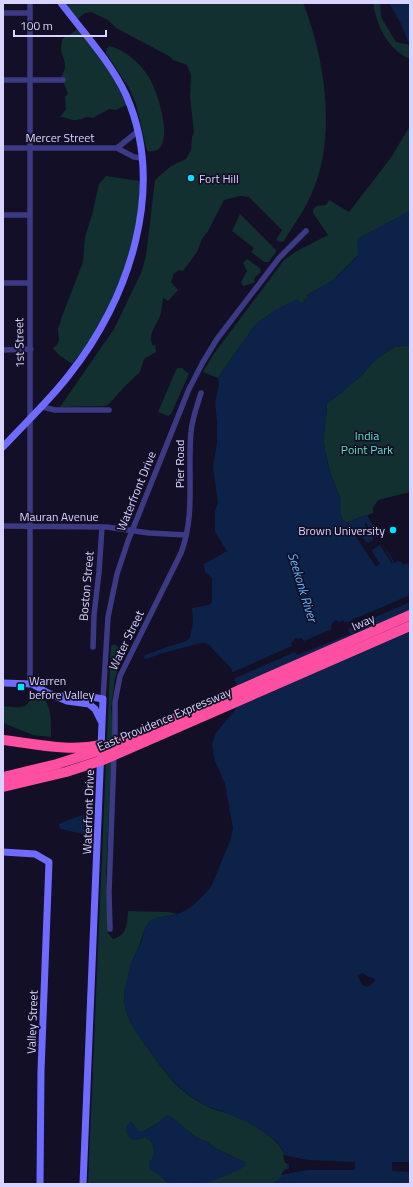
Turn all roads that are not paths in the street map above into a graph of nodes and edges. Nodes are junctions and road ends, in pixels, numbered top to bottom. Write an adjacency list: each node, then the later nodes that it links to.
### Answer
1 (30, 3): 4 (street, 1st Street)
2 (62, 3): 8 (main road)
3 (3, 13): 4 (street)
4 (30, 13): 6 (street, 1st Street)
5 (3, 80): 6 (street)
6 (30, 80): 7 (street); 10 (street, 1st Street)
7 (64, 80)
8 (137, 132): 11 (street); 12 (main road)
9 (3, 148): 10 (street, Mercer Street)
10 (30, 148): 11 (street, Mercer Street); 14 (street, 1st Street)
11 (117, 148): 12 (street, Mercer Street)
12 (141, 158): 21 (main road)
13 (3, 215): 14 (street)
14 (29, 215): 17 (street, 1st Street)
15 (306, 231): 28 (street, Waterfront Drive)
16 (3, 283): 17 (street)
17 (29, 283): 18 (street, 1st Street)
18 (31, 349): 19 (street); 23 (street, 1st Street)
19 (3, 350)
20 (201, 393): 29 (street, Pier Road)
21 (42, 407): 22 (street); 23 (main road)
22 (109, 410)
23 (30, 418): 24 (main road); 26 (street, 1st Street)
24 (3, 446)
25 (3, 526): 26 (street, Mauran Avenue)
26 (31, 526): 27 (street, Mauran Avenue); 35 (street, 1st Street)
27 (102, 527): 28 (street, Mauran Avenue); 32 (street, Boston Street)
28 (132, 531): 29 (street, Mauran Avenue); 37 (street, Waterfront Drive)
29 (186, 535): 46 (street, Water Street)
30 (410, 615): 33 (highway, Iway)
31 (410, 626): 33 (highway, Iway)
32 (93, 648)
33 (328, 656): 40 (highway, East Providence Expressway); 42 (highway, East Providence Expressway)
34 (3, 683): 35 (main road)
35 (30, 683): 36 (main road)
36 (57, 696): 37 (main road); 38 (main road)
37 (103, 699): 38 (main road); 39 (main road, Waterfront Drive)
38 (86, 703): 39 (main road)
39 (102, 724): 48 (main road, Waterfront Drive)
40 (133, 736): 41 (highway); 42 (highway, East Providence Expressway)
41 (5, 740)
42 (48, 772): 43 (highway, East Providence Expressway); 44 (highway, East Providence Expressway)
43 (3, 776)
44 (3, 787)
45 (3, 852): 47 (main road, Valley Street)
46 (110, 929)
47 (40, 1184)
48 (82, 1184)

